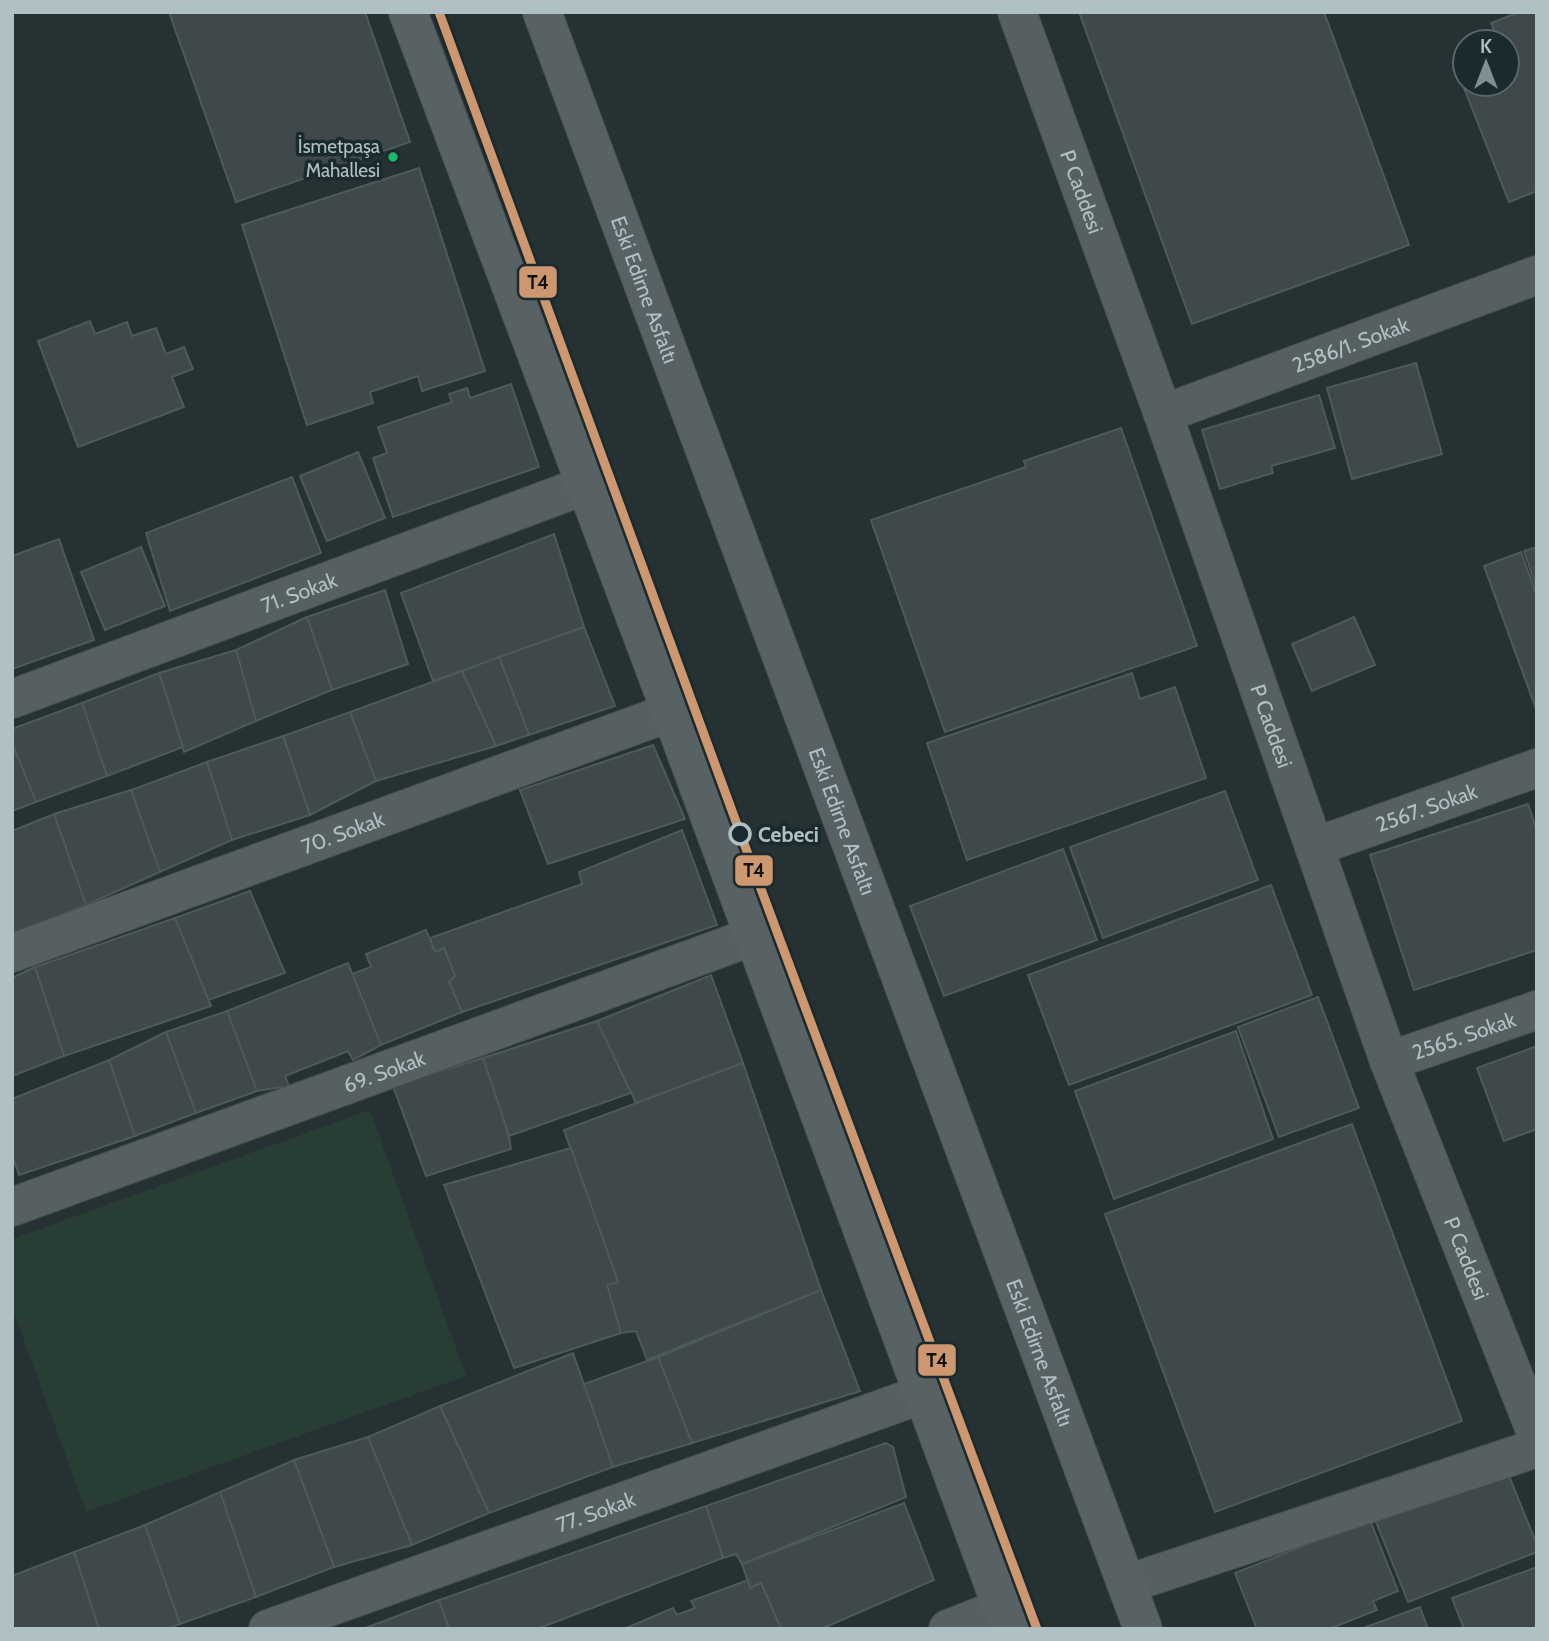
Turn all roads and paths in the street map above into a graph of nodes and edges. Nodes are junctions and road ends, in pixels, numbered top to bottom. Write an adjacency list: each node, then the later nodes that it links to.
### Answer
1 (408, 12): 6 (main road)
2 (542, 12): 19 (main road, Eski Edirne Asfaltı)
3 (1017, 12): 5 (street, P Caddesi)
4 (1537, 275): 5 (street, 2586/1. Sokak)
5 (1163, 414): 10 (street, P Caddesi)
6 (586, 485): 7 (street, 71. Sokak); 8 (main road)
7 (12, 699)
8 (671, 712): 11 (main road); 12 (street, 70. Sokak)
9 (1537, 768): 10 (street, 2567. Sokak)
10 (1314, 846): 14 (street, P Caddesi)
11 (754, 936): 15 (street, 69. Sokak); 16 (main road)
12 (12, 953)
13 (1537, 1010): 14 (street, 2565. Sokak)
14 (1389, 1061): 17 (street, P Caddesi)
15 (12, 1207)
16 (923, 1394): 20 (main road); 21 (street, 77. Sokak)
17 (1537, 1435)
18 (1537, 1448): 19 (street)
19 (1127, 1584): 23 (main road, Eski Edirne Asfaltı)
20 (1006, 1619): 22 (street)
21 (268, 1629)
22 (948, 1629)
23 (1143, 1629)

